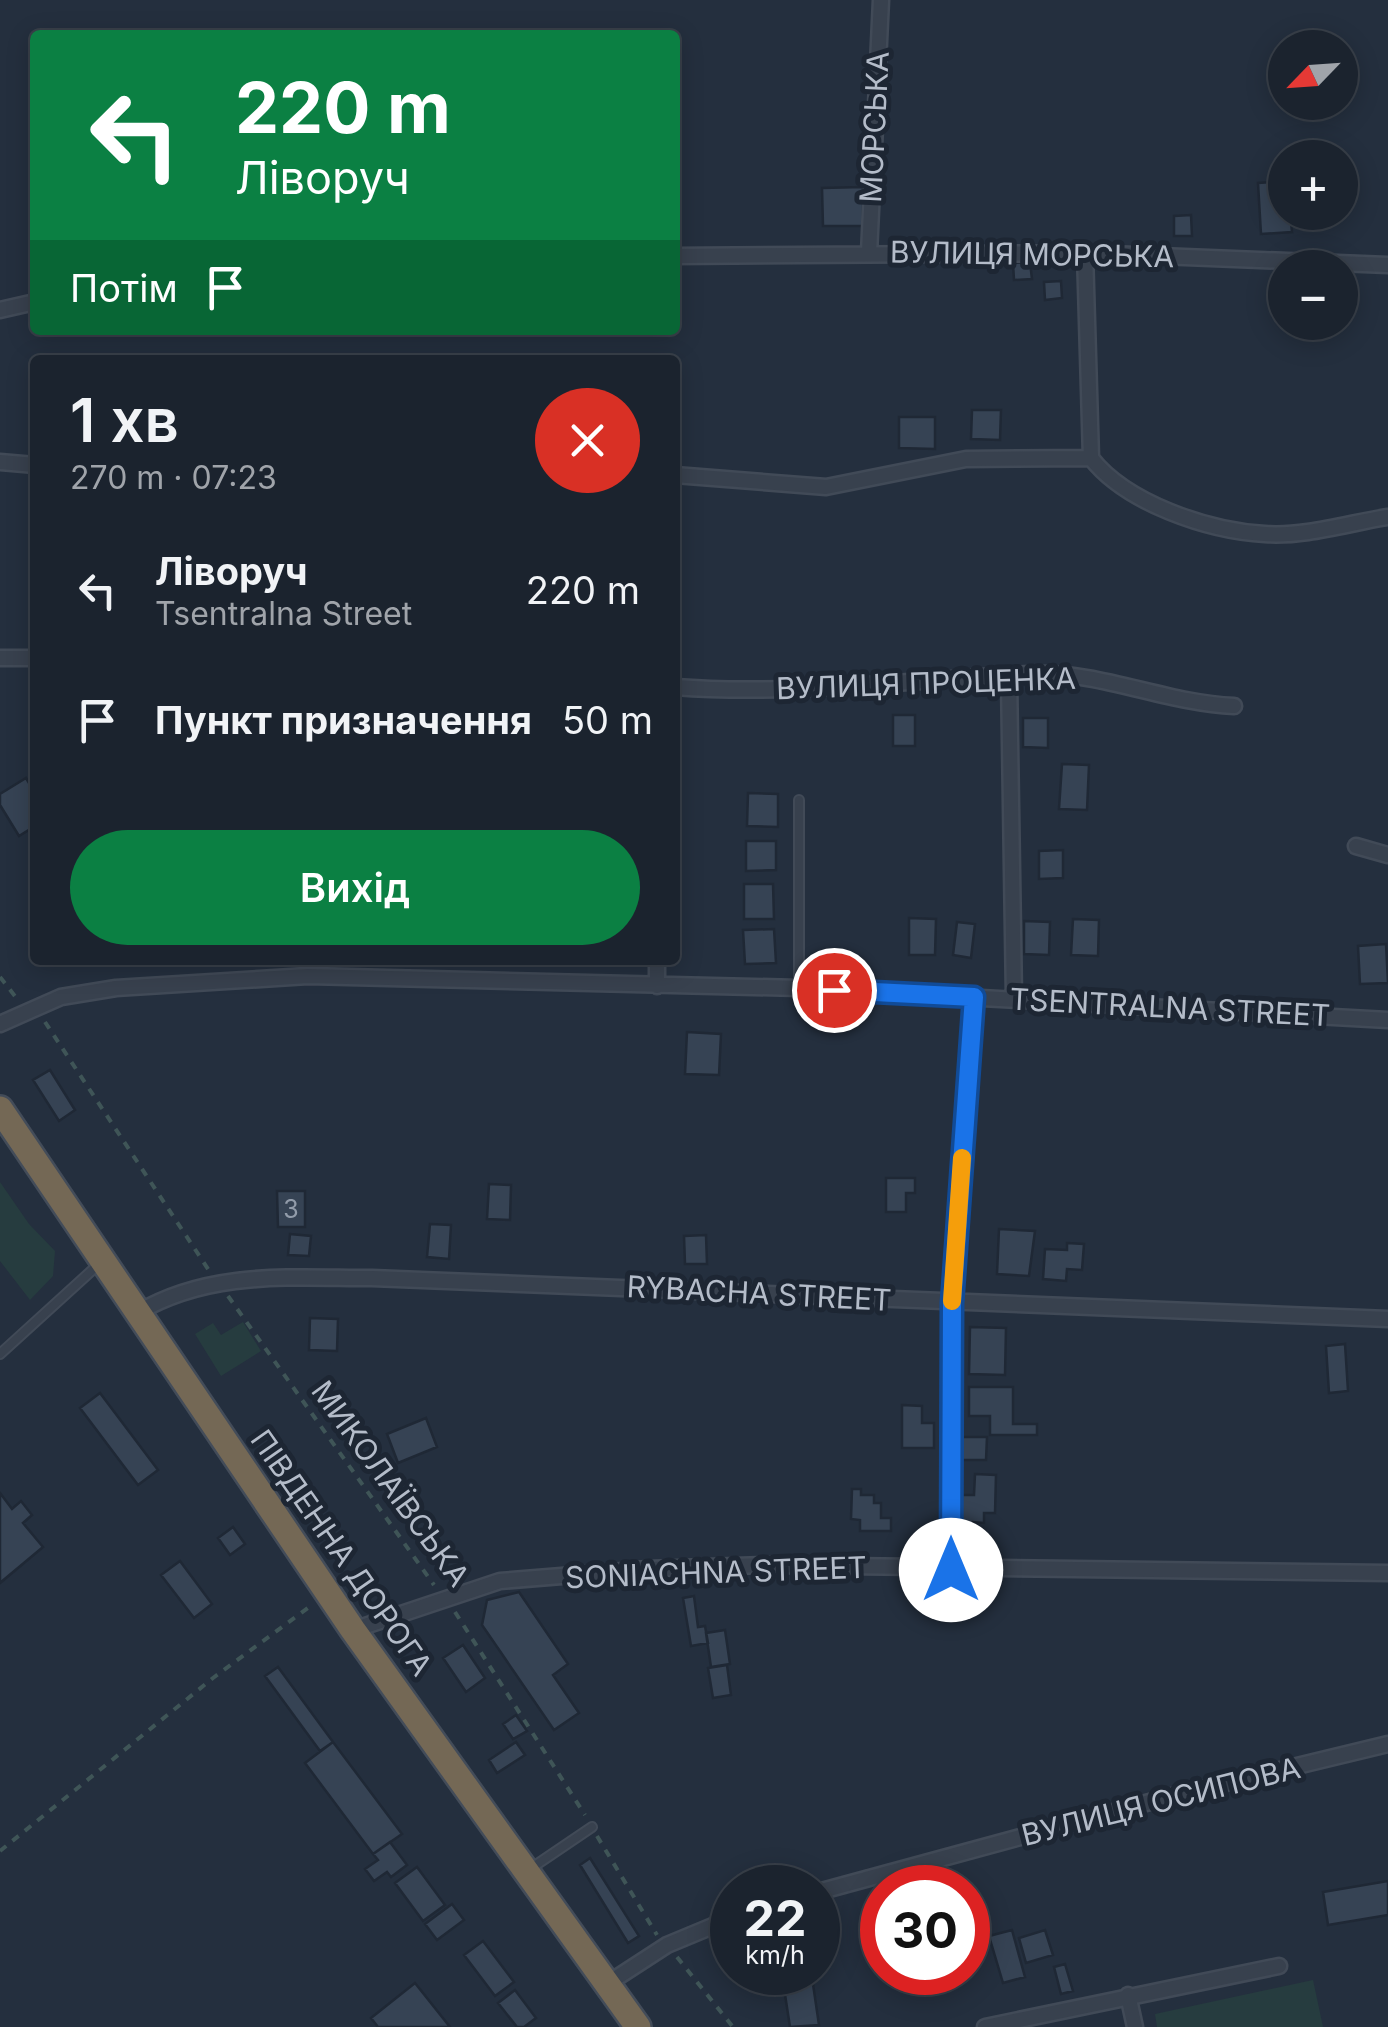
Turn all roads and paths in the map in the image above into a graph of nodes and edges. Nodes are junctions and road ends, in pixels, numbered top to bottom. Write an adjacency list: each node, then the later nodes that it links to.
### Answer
1 (880, 0): 2 (street, МОРСЬКА)
2 (868, 253): 3 (street, ВУЛИЦЯ МОРСЬКА); 4 (street, ВУЛИЦЯ МОРСЬКА)
3 (1085, 253): 5 (street, ВУЛИЦЯ МОРСЬКА); 8 (street)
4 (680, 256)
5 (1388, 265)
6 (30, 303): 7 (street)
7 (0, 310)
8 (1091, 458): 11 (street); 12 (street)
9 (0, 462): 10 (street)
10 (30, 465)
11 (680, 475)
12 (1388, 517)
13 (0, 658): 14 (street)
14 (30, 658)
15 (1009, 678): 16 (street, ВУЛИЦЯ ПРОЦЕНКА); 17 (street, ВУЛИЦЯ ПРОЦЕНКА); 26 (street)
16 (680, 687)
17 (1234, 706)
18 (799, 800): 24 (lane)
19 (1356, 846): 20 (street)
20 (1388, 855)
21 (657, 965): 23 (street)
22 (0, 977): 27 (path, МИКОЛАЇВСЬКА)
23 (657, 986): 24 (street, TSENTRALNA STREET); 27 (street, TSENTRALNA STREET)
24 (798, 988): 25 (street, TSENTRALNA STREET)
25 (974, 997): 26 (street, TSENTRALNA STREET); 33 (street)
26 (1014, 998): 28 (street, TSENTRALNA STREET)
27 (28, 1010): 29 (street, TSENTRALNA STREET); 32 (path, МИКОЛАЇВСЬКА)
28 (1388, 1020)
29 (0, 1024)
30 (0, 1109): 31 (highway, ПІВДЕННА ДОРОГА)
31 (102, 1261): 34 (highway, ПІВДЕННА ДОРОГА); 36 (lane)
32 (216, 1281): 33 (street, RYBACHA STREET); 34 (street, RYBACHA STREET); 40 (path, МИКОЛАЇВСЬКА)
33 (952, 1303): 35 (street, RYBACHA STREET); 37 (street)
34 (137, 1313): 39 (highway, ПІВДЕННА ДОРОГА)
35 (1388, 1318)
36 (0, 1354)
37 (951, 1570): 38 (street, SONIACHNA STREET); 40 (street, SONIACHNA STREET)
38 (1388, 1573)
39 (328, 1594): 41 (highway, ПІВДЕННА ДОРОГА); 44 (path)
40 (443, 1597): 41 (street, SONIACHNA STREET); 43 (path, МИКОЛАЇВСЬКА)
41 (353, 1630): 45 (highway, ПІВДЕННА ДОРОГА)
42 (1388, 1744): 46 (street, ВУЛИЦЯ ОСИПОВА)
43 (592, 1826): 45 (lane); 48 (path, МИКОЛАЇВСЬКА)
44 (0, 1851)
45 (526, 1872): 50 (highway, ПІВДЕННА ДОРОГА)
46 (840, 1886)
47 (710, 1927): 48 (street)
48 (666, 1946): 50 (street); 54 (path, МИКОЛАЇВСЬКА)
49 (1278, 1966): 51 (street)
50 (607, 1984): 53 (highway, ПІВДЕННА ДОРОГА)
51 (1128, 1995): 52 (street); 56 (street)
52 (1041, 2021): 55 (street)
53 (638, 2027)
54 (733, 2027)
55 (984, 2027)
56 (1135, 2027)

